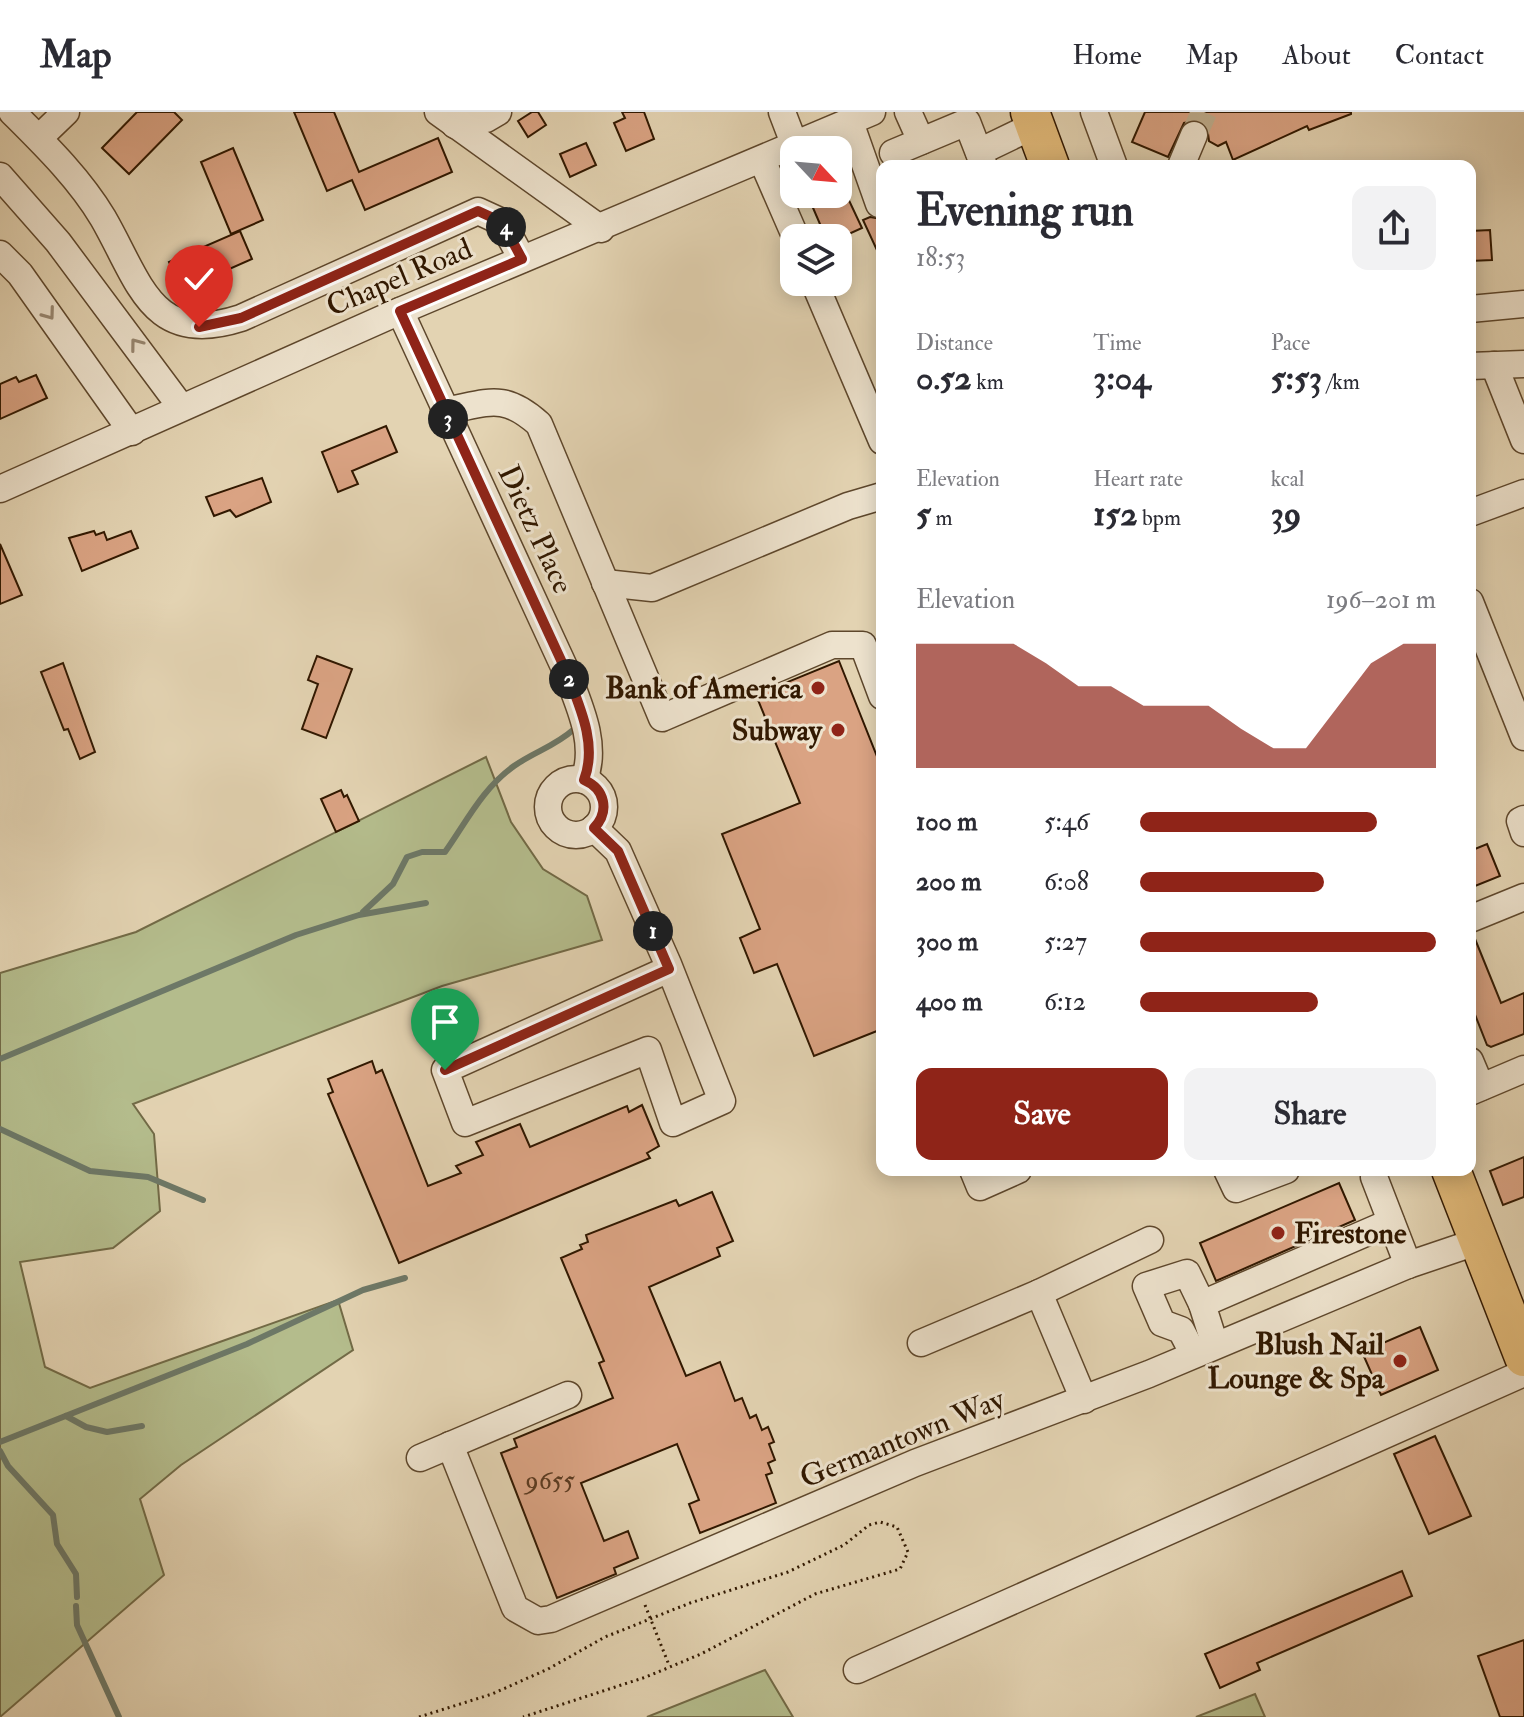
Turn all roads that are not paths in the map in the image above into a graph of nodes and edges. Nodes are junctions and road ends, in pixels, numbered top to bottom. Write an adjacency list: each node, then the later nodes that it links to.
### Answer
1 (12, 112): 13 (street)
2 (66, 112): 13 (street)
3 (498, 112): 8 (street)
4 (782, 112): 11 (street)
5 (908, 112): 14 (street)
6 (1094, 112): 20 (street)
7 (860, 116): 12 (street, Chapel Road); 23 (street)
8 (446, 118): 25 (street)
9 (1032, 119): 17 (street); 19 (highway)
10 (1194, 135): 21 (street)
11 (791, 136)
12 (817, 136)
13 (39, 138): 27 (street)
14 (921, 141): 16 (street); 17 (street)
15 (780, 152): 18 (street, Chapel Road)
16 (893, 153)
17 (982, 159)
18 (762, 160): 24 (street); 25 (street, Chapel Road)
19 (1048, 160)
20 (1112, 160)
21 (1184, 160)
22 (0, 176): 34 (street, one-way to 22)
23 (876, 190)
24 (790, 224)
25 (601, 229): 27 (street, Chapel Road)
26 (0, 254): 37 (street, one-way to 37)
27 (522, 259): 31 (street, Chapel Road)
28 (820, 296): 36 (street)
29 (1524, 304): 30 (street)
30 (1476, 308)
31 (400, 311): 34 (street, Chapel Road); 35 (street, Dietz Place)
32 (1524, 364): 33 (street)
33 (1482, 365): 38 (street)
34 (181, 407): 37 (street, Chapel Road)
35 (444, 411): 43 (street); 47 (street, Dietz Place)
36 (876, 427)
37 (132, 432): 39 (street, Chapel Road)
38 (1524, 440)
39 (0, 489)
40 (1524, 493): 42 (street)
41 (876, 498): 43 (street)
42 (1476, 511)
43 (605, 583): 45 (street)
44 (1476, 617): 46 (street)
45 (873, 641)
46 (1524, 737)
47 (584, 780): 49 (street); 49 (street)
48 (1524, 819): 50 (street)
49 (594, 828): 53 (street)
50 (1524, 833)
51 (1524, 897): 52 (street)
52 (1476, 917)
53 (669, 969): 53 (street)
54 (1524, 1069): 55 (street)
55 (1476, 1090)
56 (975, 1176): 57 (street)
57 (1005, 1176)
58 (1230, 1176): 59 (street)
59 (1270, 1176)
60 (1453, 1176): 64 (highway)
61 (1374, 1177): 62 (street)
62 (1391, 1222): 65 (street); 67 (street)
63 (1150, 1240): 66 (street)
64 (1479, 1241): 65 (street, Germantown Way); 70 (highway)
65 (1408, 1265): 69 (street, Germantown Way)
66 (1039, 1293): 68 (street); 73 (street)
67 (1202, 1304): 69 (street); 69 (street)
68 (921, 1343)
69 (1204, 1349): 73 (street, Germantown Way)
70 (1524, 1357)
71 (1524, 1373): 76 (street)
72 (568, 1395): 74 (street)
73 (1084, 1400): 74 (street, Germantown Way)
74 (450, 1445): 75 (street)
75 (420, 1458)
76 (857, 1670)

